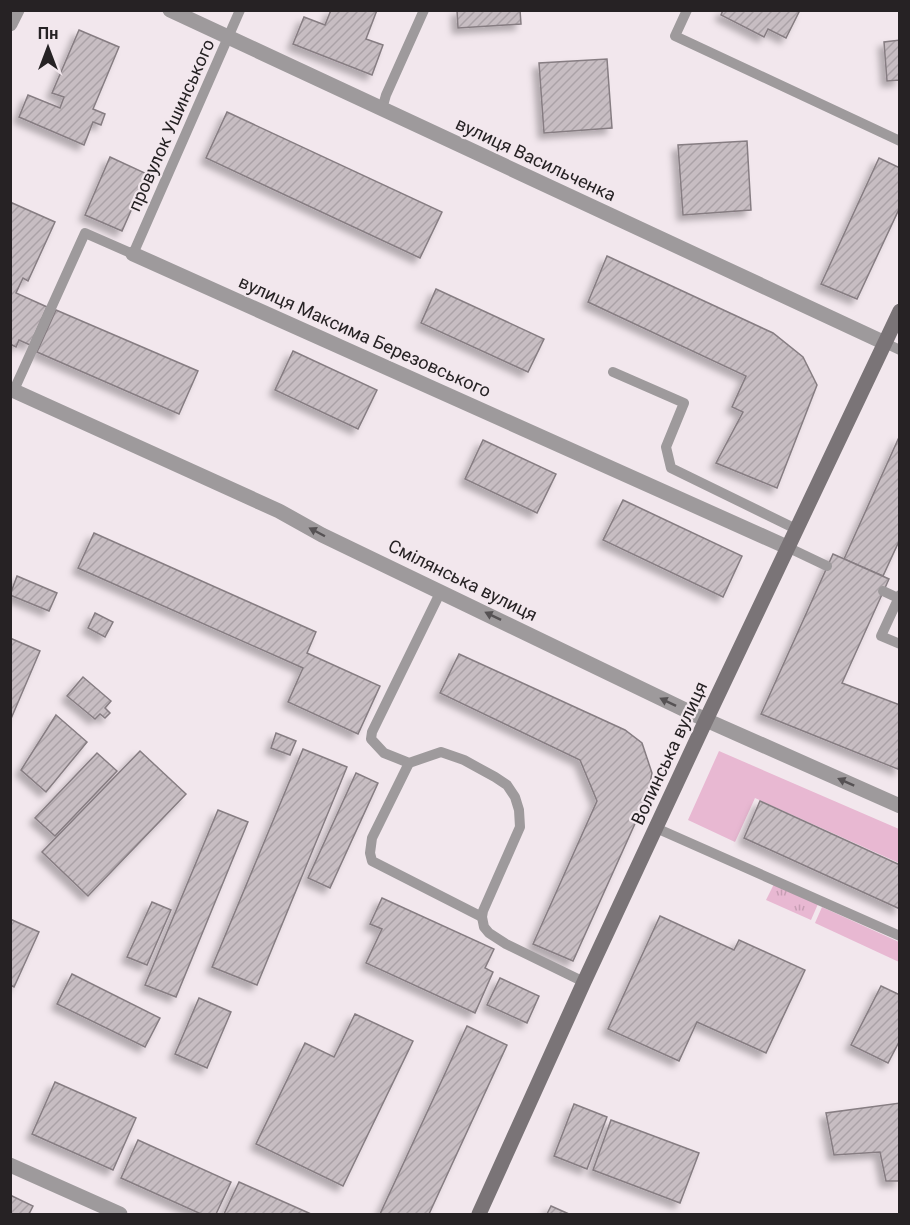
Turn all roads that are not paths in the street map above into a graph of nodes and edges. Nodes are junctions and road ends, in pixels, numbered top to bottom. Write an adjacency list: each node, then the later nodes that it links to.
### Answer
1 (17, 10): 6 (street)
2 (170, 10): 7 (street, вулиця Васильченка)
3 (240, 10): 7 (lane, провулок Ушинського)
4 (424, 10): 8 (lane)
5 (687, 10): 9 (lane)
6 (10, 24)
7 (228, 38): 8 (street, вулиця Васильченка); 10 (lane, провулок Ушинського)
8 (382, 109): 12 (street, вулиця Васильченка)
9 (900, 141)
10 (133, 254): 15 (lane, вулиця Максима Березовського); 17 (street, вулиця Максима Березовського)
11 (900, 311): 12 (street, Волинська вулиця)
12 (885, 343): 13 (lane); 16 (street, Волинська вулиця)
13 (900, 350)
14 (613, 372): 16 (lane)
15 (12, 389): 19 (street, Смілянська вулиця, one-way to 15)
16 (796, 529): 17 (street, Волинська вулиця)
17 (787, 547): 18 (lane); 23 (street, Волинська вулиця)
18 (828, 566)
19 (441, 591): 23 (street, Смілянська вулиця, one-way to 19); 24 (lane)
20 (883, 591): 21 (lane)
21 (899, 596): 22 (lane)
22 (900, 644)
23 (706, 720): 25 (street, Смілянська вулиця, one-way to 23); 26 (street, Волинська вулиця)
24 (409, 763): 27 (lane); 27 (lane)
25 (900, 806)
26 (656, 828): 28 (lane); 29 (street, Волинська вулиця)
27 (482, 917): 29 (lane)
28 (900, 936)
29 (584, 982): 32 (street, Волинська вулиця)
30 (10, 1166): 31 (street)
31 (120, 1215)
32 (479, 1215)

